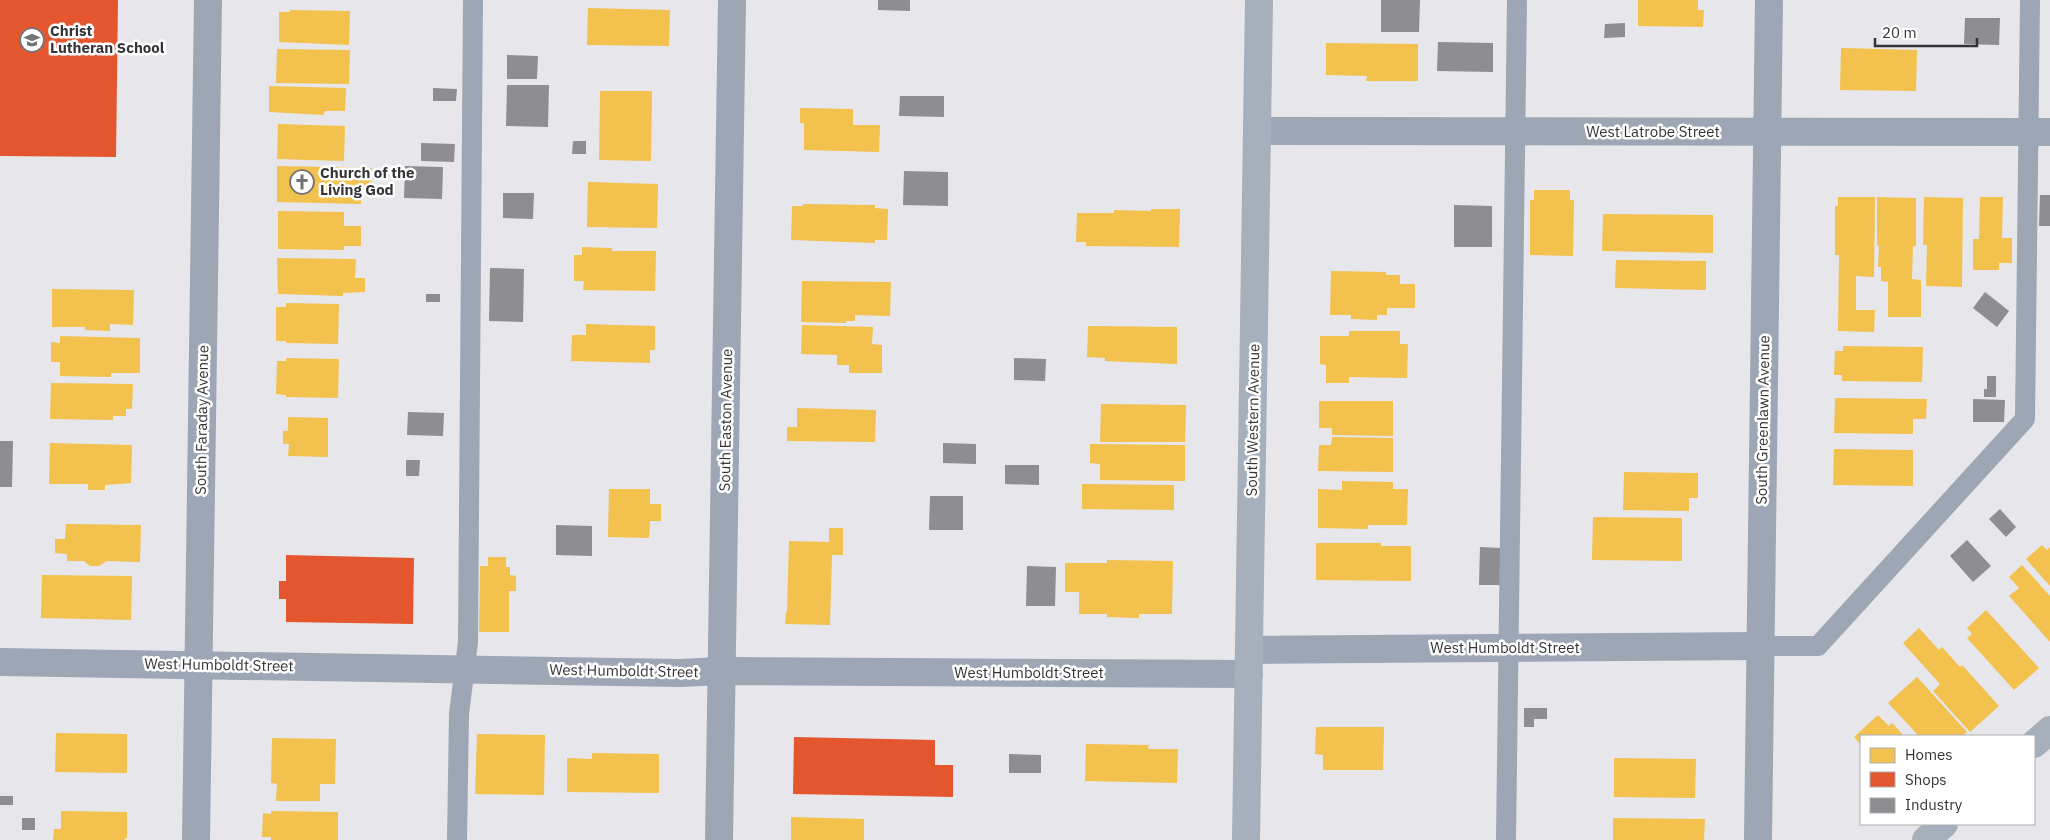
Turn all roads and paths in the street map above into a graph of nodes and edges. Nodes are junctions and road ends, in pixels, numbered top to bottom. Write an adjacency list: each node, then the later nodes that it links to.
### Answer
1 (208, 0): 16 (street, South Faraday Avenue)
2 (473, 0): 17 (lane)
3 (732, 0): 18 (street, South Easton Avenue)
4 (1259, 0): 8 (main road, South Western Avenue)
5 (1517, 0): 9 (lane)
6 (1769, 0): 10 (street, South Greenlawn Avenue)
7 (2030, 0): 11 (lane)
8 (1257, 130): 9 (street, West Latrobe Street); 15 (main road, South Western Avenue)
9 (1515, 132): 10 (street, West Latrobe Street); 13 (lane)
10 (1766, 132): 11 (street, West Latrobe Street); 12 (street, South Greenlawn Avenue)
11 (2039, 132): 12 (lane)
12 (1761, 646): 13 (street, West Humboldt Street); 27 (street, South Greenlawn Avenue)
13 (1508, 648): 15 (street, West Humboldt Street); 26 (lane)
14 (0, 662): 16 (street, West Humboldt Street)
15 (1249, 662): 18 (street, West Humboldt Street); 25 (main road, South Western Avenue)
16 (198, 664): 17 (street, West Humboldt Street); 22 (street, South Faraday Avenue)
17 (465, 669): 18 (street, West Humboldt Street); 23 (lane)
18 (723, 671): 24 (street, South Easton Avenue)
19 (2050, 730): 20 (main road)
20 (2035, 743)
21 (1943, 825): 28 (main road)
22 (196, 840)
23 (457, 840)
24 (719, 840)
25 (1246, 840)
26 (1506, 840)
27 (1758, 840)
28 (1926, 840)

